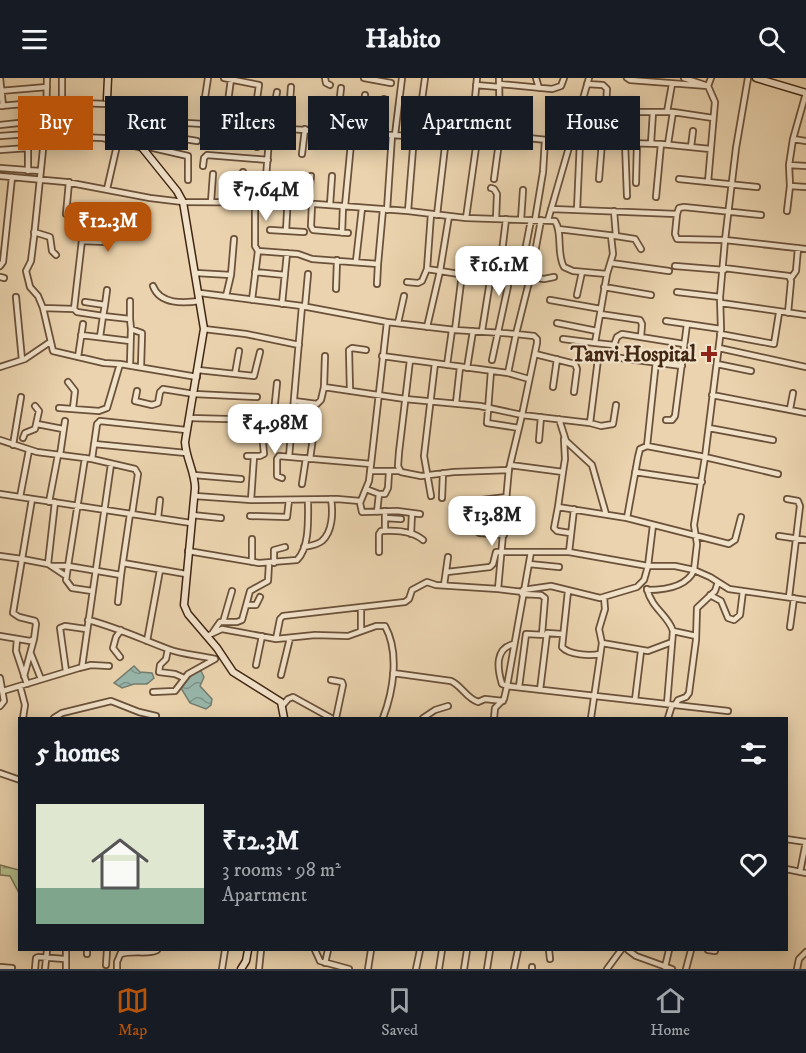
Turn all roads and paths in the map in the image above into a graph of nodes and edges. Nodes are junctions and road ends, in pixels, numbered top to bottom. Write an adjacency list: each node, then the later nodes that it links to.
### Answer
1 (0, 78): 38 (street)
2 (47, 78): 34 (street)
3 (62, 78): 42 (street)
4 (108, 78): 43 (street)
5 (208, 78): 44 (street)
6 (224, 78): 22 (street)
7 (325, 78): 29 (street)
8 (364, 78): 23 (street)
9 (402, 78): 70 (street)
10 (425, 78): 50 (street)
11 (477, 78): 30 (street)
12 (499, 78): 31 (street)
13 (516, 78): 32 (street)
14 (536, 78): 37 (street)
15 (564, 78): 37 (street)
16 (589, 78): 27 (street)
17 (627, 78): 24 (street)
18 (684, 78): 33 (street)
19 (711, 78): 33 (street)
20 (748, 78): 126 (street)
21 (756, 78): 25 (street)
22 (231, 79): 45 (street); 46 (street)
23 (379, 79): 26 (street)
24 (654, 81): 28 (street)
25 (780, 82): 40 (street)
26 (391, 83)
27 (587, 84): 53 (street); 54 (street)
28 (672, 84): 33 (street); 59 (street)
29 (330, 85)
30 (476, 85): 31 (street); 51 (street)
31 (499, 86): 32 (street); 52 (street)
32 (516, 86): 37 (street)
33 (708, 86): 61 (street)
34 (46, 87): 38 (street); 41 (street)
35 (291, 87): 48 (street)
36 (341, 88): 49 (street)
37 (539, 88)
38 (0, 91): 56 (street)
39 (277, 92): 47 (street)
40 (806, 93): 74 (street)
41 (46, 96)
42 (62, 96)
43 (108, 96)
44 (205, 96)
45 (229, 96)
46 (258, 96)
47 (276, 96)
48 (290, 96)
49 (340, 96)
50 (422, 96)
51 (476, 96)
52 (499, 96)
53 (583, 96)
54 (606, 96)
55 (18, 104): 56 (street)
56 (1, 106)
57 (640, 112): 58 (street)
58 (653, 112): 59 (street); 80 (street)
59 (667, 112): 60 (street)
60 (673, 112): 61 (street); 82 (street)
61 (713, 117): 85 (street)
62 (18, 123): 63 (street)
63 (0, 125)
64 (296, 128): 65 (street)
65 (305, 129): 66 (street); 103 (street)
66 (308, 129)
67 (693, 131): 83 (street)
68 (18, 135): 72 (street)
69 (389, 135): 70 (street)
70 (393, 135): 71 (street); 145 (street)
71 (401, 135)
72 (0, 136)
73 (533, 139): 76 (street)
74 (793, 139): 78 (street); 105 (street)
75 (188, 140): 77 (street)
76 (545, 140): 162 (street)
77 (197, 141)
78 (806, 141)
79 (640, 143): 80 (street)
80 (651, 143): 81 (street)
81 (661, 144): 82 (street); 134 (street)
82 (668, 144): 83 (street)
83 (691, 147): 85 (street)
84 (18, 149): 86 (street)
85 (710, 149): 124 (street)
86 (0, 150)
87 (28, 150): 109 (street)
88 (42, 150): 110 (street)
89 (116, 150): 131 (street)
90 (144, 150): 135 (street)
91 (160, 150): 122 (street)
92 (269, 150): 104 (street)
93 (350, 150): 143 (street)
94 (415, 150): 148 (street)
95 (445, 150): 154 (street)
96 (473, 150): 158 (street)
97 (498, 150): 119 (street)
98 (567, 150): 146 (street)
99 (580, 150): 147 (street)
100 (602, 150): 120 (street)
101 (627, 150): 133 (street)
102 (637, 150): 125 (street)
103 (302, 154)
104 (268, 160): 106 (street); 139 (street)
105 (789, 165): 107 (street); 127 (street)
106 (203, 166)
107 (806, 166)
108 (0, 168): 109 (street)
109 (28, 171): 110 (street)
110 (40, 171): 118 (street)
111 (243, 171): 137 (street)
112 (213, 174): 136 (street)
113 (0, 176): 117 (street)
114 (289, 176): 140 (street)
115 (311, 176): 141 (street)
116 (332, 176): 142 (street)
117 (12, 177): 118 (street); 189 (street)
118 (39, 179): 123 (street); 167 (street)
119 (495, 179)
120 (599, 179)
121 (679, 179): 124 (street)
122 (188, 180)
123 (69, 182): 131 (street); 157 (street)
124 (708, 182): 126 (street)
125 (636, 183)
126 (732, 183): 128 (street); 150 (street)
127 (790, 186): 129 (street); 151 (street)
128 (757, 187)
129 (806, 187)
130 (491, 188): 159 (street)
131 (107, 189): 135 (street)
132 (523, 190): 161 (street)
133 (627, 196)
134 (656, 197)
135 (183, 202): 136 (street); 198 (street)
136 (211, 202): 137 (street)
137 (241, 202): 138 (street)
138 (255, 202): 139 (street); 180 (street)
139 (264, 202): 140 (street)
140 (287, 202): 141 (street); 166 (street)
141 (310, 204): 142 (street); 170 (street)
142 (330, 205): 143 (street)
143 (344, 206): 144 (street); 170 (street)
144 (362, 208): 145 (street); 186 (street)
145 (385, 209): 148 (street); 188 (street)
146 (551, 209): 147 (street); 163 (street)
147 (577, 210): 149 (street)
148 (408, 211): 152 (street)
149 (614, 211): 153 (street); 173 (street)
150 (729, 211): 153 (street); 155 (street); 175 (street)
151 (787, 211)
152 (430, 214): 154 (street); 191 (street)
153 (677, 214): 175 (street)
154 (438, 215): 156 (street)
155 (762, 215)
156 (449, 216): 158 (street); 194 (street)
157 (92, 218)
158 (466, 218): 159 (street)
159 (496, 219): 160 (street)
160 (506, 219): 161 (street); 181 (street)
161 (521, 219): 162 (street)
162 (536, 220): 163 (street); 184 (street); 184 (street)
163 (548, 220): 164 (street)
164 (558, 229): 173 (street); 197 (street)
165 (270, 230): 166 (street)
166 (286, 231): 168 (street)
167 (34, 232): 183 (street); 231 (street)
168 (304, 232)
169 (113, 233): 176 (street)
170 (342, 233): 171 (street)
171 (348, 233)
172 (71, 234): 176 (street)
173 (614, 236): 178 (street); 187 (street)
174 (234, 239): 203 (street)
175 (725, 240): 177 (street); 193 (street)
176 (82, 241): 232 (street)
177 (798, 248): 179 (street); 206 (street)
178 (641, 249)
179 (806, 249)
180 (258, 250): 182 (street); 196 (street)
181 (502, 252)
182 (287, 253): 185 (street); 199 (street)
183 (56, 255)
184 (533, 257): 204 (street)
185 (337, 260): 186 (street); 213 (street)
186 (356, 261): 188 (street)
187 (611, 263): 195 (street); 202 (street)
188 (378, 264): 208 (street)
189 (0, 266)
190 (675, 266): 193 (street)
191 (427, 269): 194 (street); 207 (street)
192 (509, 269): 204 (street)
193 (724, 269): 206 (street); 221 (street)
194 (440, 271): 201 (street); 245 (street)
195 (669, 271)
196 (255, 272): 199 (street); 222 (street)
197 (582, 272): 202 (street); 216 (street)
198 (196, 273): 203 (street); 215 (street)
199 (285, 274): 228 (street)
200 (308, 274): 230 (street)
201 (462, 274): 248 (street); 250 (street)
202 (607, 274): 211 (street)
203 (231, 275): 218 (street)
204 (531, 275): 205 (street); 254 (street)
205 (554, 277)
206 (791, 278): 235 (street)
207 (407, 282)
208 (377, 284)
209 (153, 286): 225 (street)
210 (508, 286): 252 (street)
211 (604, 286): 217 (street); 233 (street)
212 (107, 290): 229 (street)
213 (336, 290)
214 (677, 292): 221 (street)
215 (200, 293): 218 (street); 225 (street)
216 (577, 295)
217 (651, 295)
218 (226, 296): 222 (street)
219 (404, 296): 241 (street)
220 (16, 297): 275 (street)
221 (720, 297): 227 (street)
222 (252, 300): 228 (street)
223 (550, 300): 233 (street)
224 (130, 301): 238 (street)
225 (201, 301): 246 (street)
226 (85, 302): 229 (street)
227 (721, 303): 234 (street); 253 (street)
228 (282, 304): 230 (street)
229 (105, 305): 236 (street)
230 (304, 307): 240 (street); 263 (street)
231 (43, 308): 232 (street); 260 (street)
232 (74, 309): 236 (street)
233 (600, 311): 251 (street); 257 (street)
234 (779, 313): 235 (street); 253 (street)
235 (788, 313): 237 (street)
236 (104, 315): 238 (street); 256 (street)
237 (806, 315)
238 (130, 320): 247 (street)
239 (666, 321): 244 (street)
240 (387, 322): 241 (street); 271 (street)
241 (398, 323): 245 (street)
242 (557, 323): 251 (street)
243 (82, 324): 255 (street)
244 (687, 324): 253 (street); 262 (street)
245 (428, 327): 248 (street)
246 (204, 329): 263 (street); 292 (street)
247 (130, 330): 259 (street); 286 (street)
248 (454, 330): 249 (street); 283 (street)
249 (473, 331): 250 (street); 289 (street)
250 (482, 331): 252 (street)
251 (597, 331): 261 (street)
252 (497, 332): 254 (street); 277 (street)
253 (721, 332): 265 (street)
254 (516, 334): 269 (street); 294 (street)
255 (81, 335): 256 (street); 272 (street)
256 (100, 337): 259 (street)
257 (641, 337): 262 (street); 264 (street)
258 (563, 339): 261 (street)
259 (130, 341): 282 (street)
260 (50, 342): 272 (street); 275 (street)
261 (595, 343): 264 (street)
262 (684, 344): 285 (street)
263 (300, 345): 310 (street)
264 (614, 345): 273 (street)
265 (719, 348): 281 (street); 288 (street)
266 (366, 350): 301 (street)
267 (239, 351): 293 (street)
268 (260, 352): 293 (street)
269 (535, 354): 274 (street); 295 (street)
270 (325, 356): 298 (street)
271 (382, 356): 276 (street); 305 (street)
272 (78, 357): 280 (street)
273 (613, 357): 278 (street); 331 (street)
274 (557, 359): 299 (street); 302 (street)
275 (22, 360): 284 (street)
276 (410, 360): 279 (street); 309 (street)
277 (492, 360)
278 (656, 361): 285 (street); 345 (street)
279 (435, 363): 283 (street); 311 (street)
280 (120, 364): 282 (street); 319 (street)
281 (717, 364): 291 (street); 306 (street)
282 (130, 365): 286 (street)
283 (447, 365): 287 (street)
284 (0, 366)
285 (682, 366): 326 (street)
286 (141, 367): 292 (street)
287 (460, 367): 289 (street); 312 (street)
288 (806, 367)
289 (467, 368): 290 (street)
290 (491, 371): 294 (street); 317 (street)
291 (751, 371)
292 (198, 373): 293 (street); 304 (street)
293 (235, 374)
294 (508, 374): 295 (street)
295 (529, 379): 321 (street)
296 (68, 382): 316 (street)
297 (277, 383): 329 (street)
298 (324, 387): 301 (street); 310 (street)
299 (553, 387)
300 (137, 391): 304 (street)
301 (350, 391): 305 (street)
302 (574, 392)
303 (793, 393): 318 (street)
304 (194, 394): 308 (street); 323 (street)
305 (378, 395): 309 (street); 357 (street)
306 (712, 395): 318 (street); 335 (street)
307 (21, 397): 344 (street)
308 (257, 397)
309 (405, 399): 311 (street); 360 (street)
310 (294, 401): 333 (street)
311 (431, 402): 312 (street); 367 (street)
312 (456, 403): 317 (street)
313 (616, 405): 331 (street)
314 (35, 406): 332 (street)
315 (59, 408): 316 (street)
316 (73, 408): 319 (street)
317 (487, 408): 321 (street); 334 (street)
318 (790, 409): 320 (street)
319 (98, 411): 328 (street)
320 (806, 413)
321 (522, 415): 322 (street); 334 (street)
322 (541, 417): 324 (street); 341 (street)
323 (189, 418): 325 (street); 337 (street)
324 (559, 419): 331 (street); 339 (street)
325 (261, 420): 329 (street); 350 (street)
326 (666, 420)
327 (65, 421): 336 (street)
328 (98, 422): 337 (street); 343 (street)
329 (273, 422): 333 (street)
330 (315, 423): 355 (street)
331 (590, 423)
332 (37, 424): 336 (street); 338 (street)
333 (291, 424): 351 (street)
334 (519, 428): 358 (street)
335 (709, 428): 342 (street); 352 (street)
336 (63, 429): 348 (street)
337 (186, 430): 347 (street)
338 (23, 438)
339 (564, 438): 362 (street); 399 (street)
340 (0, 440): 344 (street)
341 (539, 440)
342 (773, 440)
343 (94, 444): 347 (street); 354 (street)
344 (13, 445): 346 (street)
345 (647, 446): 352 (street); 363 (street)
346 (29, 450): 348 (street); 377 (street)
347 (186, 453): 366 (street)
348 (59, 455): 353 (street); 388 (street)
349 (247, 456): 350 (street)
350 (254, 456): 384 (street)
351 (289, 457): 355 (street); 368 (street)
352 (705, 457): 365 (street); 370 (street)
353 (85, 458): 354 (street); 389 (street)
354 (92, 459): 356 (street)
355 (308, 459): 357 (street); 371 (street)
356 (111, 464): 392 (street); 397 (street)
357 (371, 464): 359 (street)
358 (509, 468): 362 (street); 364 (street); 378 (street)
359 (370, 471): 361 (street); 372 (street)
360 (400, 471): 361 (street); 367 (street)
361 (389, 472): 373 (street)
362 (563, 472): 390 (street)
363 (635, 472): 370 (street); 409 (street)
364 (443, 473): 367 (street); 379 (street)
365 (778, 474)
366 (194, 475): 369 (street); 375 (street)
367 (427, 475): 376 (street)
368 (282, 478)
369 (241, 479)
370 (702, 482): 417 (street)
371 (302, 484)
372 (366, 489): 373 (street); 387 (street)
373 (379, 494): 393 (street)
374 (0, 496): 377 (street)
375 (195, 496): 384 (street); 400 (street)
376 (430, 496)
377 (20, 497): 380 (street)
378 (506, 497): 396 (street); 408 (street)
379 (442, 498)
380 (32, 499): 388 (street); 432 (street)
381 (331, 499): 386 (street); 387 (street); 424 (street)
382 (788, 499): 402 (street)
383 (160, 500): 405 (street)
384 (251, 500): 385 (street)
385 (289, 500): 386 (street); 401 (street)
386 (308, 500): 424 (street)
387 (360, 501): 393 (street)
388 (52, 502): 389 (street); 437 (street)
389 (78, 506): 392 (street); 438 (street)
390 (558, 507): 391 (street); 414 (street)
391 (574, 509): 399 (street); 414 (street)
392 (105, 510): 397 (street); 441 (street)
393 (377, 512): 394 (street)
394 (385, 512): 395 (street); 407 (street)
395 (412, 513): 398 (street); 415 (street)
396 (471, 513): 408 (street); 416 (street)
397 (131, 514): 405 (street); 434 (street)
398 (420, 514)
399 (606, 514): 409 (street)
400 (192, 515): 406 (street); 411 (street)
401 (250, 516)
402 (799, 516): 404 (street); 419 (street)
403 (741, 517): 417 (street)
404 (806, 517)
405 (158, 518): 411 (street)
406 (221, 518)
407 (385, 518): 410 (street); 413 (street)
408 (505, 518): 416 (street)
409 (627, 518): 412 (street)
410 (401, 519)
411 (191, 523): 425 (street)
412 (653, 525): 417 (street); 439 (street)
413 (385, 531): 415 (street); 426 (street)
414 (570, 533): 429 (street)
415 (411, 534): 421 (street)
416 (504, 535): 427 (street)
417 (695, 536): 443 (street)
418 (779, 536): 419 (street)
419 (796, 538): 422 (street); 461 (street)
420 (252, 539): 433 (street)
421 (423, 540)
422 (806, 540)
423 (285, 547): 435 (street)
424 (304, 547): 435 (street)
425 (188, 551): 433 (street); 445 (street)
426 (379, 552)
427 (503, 552): 428 (street); 444 (street); 451 (street)
428 (531, 552): 429 (street); 436 (street)
429 (569, 552): 439 (street)
430 (0, 556): 432 (street)
431 (448, 557): 444 (street)
432 (22, 559): 437 (street); 481 (street)
433 (252, 562): 435 (street)
434 (123, 563): 442 (street); 446 (street)
435 (272, 563): 464 (street)
436 (529, 564): 440 (street); 457 (street)
437 (49, 565): 438 (street); 447 (street)
438 (68, 566): 441 (street); 447 (street)
439 (648, 566): 443 (street); 448 (street)
440 (559, 567)
441 (95, 570): 446 (street); 453 (street)
442 (160, 570): 445 (street); 483 (street)
443 (694, 570): 449 (street); 452 (street)
444 (447, 572): 450 (street)
445 (186, 574): 473 (street)
446 (121, 575): 463 (street)
447 (66, 576): 453 (street)
448 (644, 580): 452 (street); 460 (street)
449 (718, 582): 456 (street); 458 (street)
450 (444, 585): 451 (street); 465 (street)
451 (498, 589): 457 (street)
452 (647, 590): 472 (street)
453 (92, 591): 466 (street)
454 (232, 591): 467 (street)
455 (568, 591): 457 (street); 460 (street); 474 (street)
456 (743, 591): 458 (street); 461 (street)
457 (523, 592): 475 (street); 486 (street)
458 (710, 595): 478 (street)
459 (260, 597): 464 (street)
460 (604, 597): 485 (street)
461 (791, 597): 462 (street); 468 (street)
462 (806, 600)
463 (118, 602)
464 (246, 604): 467 (street)
465 (361, 607): 471 (street); 482 (street)
466 (88, 620): 469 (street); 470 (street)
467 (223, 622): 473 (street)
468 (790, 627)
469 (86, 629): 495 (street); 496 (street)
470 (121, 630): 483 (street); 491 (street)
471 (361, 631): 479 (street); 497 (street)
472 (673, 631): 478 (street); 484 (street)
473 (210, 634): 477 (street); 492 (street)
474 (562, 634): 475 (street); 490 (street)
475 (544, 635): 507 (street); 508 (street)
476 (0, 636): 480 (street)
477 (262, 636): 482 (street); 493 (street)
478 (696, 636): 515 (street)
479 (290, 638): 482 (street); 498 (street)
480 (17, 639): 481 (street); 499 (street)
481 (34, 639): 489 (street)
482 (276, 639)
483 (147, 641): 487 (street)
484 (672, 642): 488 (street); 515 (street)
485 (602, 643): 488 (street); 490 (street)
486 (514, 644): 506 (street); 506 (street)
487 (168, 649): 492 (street); 501 (street)
488 (641, 651): 512 (street)
489 (31, 654): 499 (street); 502 (street)
490 (600, 654): 511 (street)
491 (120, 657)
492 (219, 658): 501 (street); 514 (street)
493 (256, 665)
494 (109, 666): 495 (street)
495 (82, 667): 496 (street)
496 (66, 671): 502 (street)
497 (393, 673): 513 (street); 525 (street)
498 (281, 675)
499 (24, 676): 504 (street)
500 (0, 678): 509 (street)
501 (184, 678): 510 (street)
502 (41, 679): 504 (street)
503 (331, 680): 524 (street)
504 (27, 684): 505 (street)
505 (20, 686): 509 (street); 520 (street)
506 (507, 686): 507 (street); 513 (street)
507 (519, 687): 508 (street)
508 (540, 690): 511 (street)
509 (3, 691): 516 (street)
510 (153, 692)
511 (594, 696): 512 (street); 528 (street)
512 (635, 700): 515 (street)
513 (503, 701): 527 (street)
514 (283, 705): 522 (street); 523 (street)
515 (671, 705): 518 (street); 529 (street)
516 (0, 706)
517 (447, 706): 526 (street)
518 (728, 711)
519 (156, 716): 521 (street)
520 (23, 717)
521 (56, 717)
522 (284, 717)
523 (329, 717)
524 (336, 717)
525 (383, 717)
526 (424, 717)
527 (494, 717)
528 (591, 717)
529 (668, 717)
530 (0, 773): 531 (street)
531 (18, 779)
532 (788, 839): 533 (street)
533 (806, 842): 535 (street)
534 (788, 869): 535 (street)
535 (803, 872)
536 (47, 951): 559 (street)
537 (66, 951): 560 (street)
538 (107, 951): 563 (street)
539 (133, 951): 540 (street)
540 (155, 951)
541 (225, 951): 571 (street)
542 (248, 951): 572 (street)
543 (261, 951): 573 (street)
544 (315, 951): 562 (street)
545 (328, 951): 562 (street)
546 (371, 951): 575 (street)
547 (420, 951): 576 (street)
548 (442, 951): 577 (street)
549 (467, 951): 578 (street)
550 (490, 951): 579 (street)
551 (516, 951): 580 (street)
552 (549, 951): 561 (street)
553 (620, 951): 581 (street)
554 (629, 951): 565 (street)
555 (669, 951): 565 (street)
556 (691, 951): 583 (street)
557 (121, 952): 570 (street)
558 (806, 952): 584 (street)
559 (46, 957): 560 (street); 567 (street); 568 (street)
560 (64, 959): 569 (street)
561 (550, 959)
562 (325, 963): 574 (street)
563 (106, 965)
564 (0, 967): 566 (street)
565 (664, 967): 582 (street)
566 (12, 968)
567 (34, 969)
568 (45, 969)
569 (66, 969)
570 (117, 969)
571 (222, 969)
572 (241, 969)
573 (259, 969)
574 (349, 969)
575 (368, 969)
576 (416, 969)
577 (439, 969)
578 (464, 969)
579 (487, 969)
580 (514, 969)
581 (607, 969)
582 (672, 969)
583 (686, 969)
584 (797, 969)

